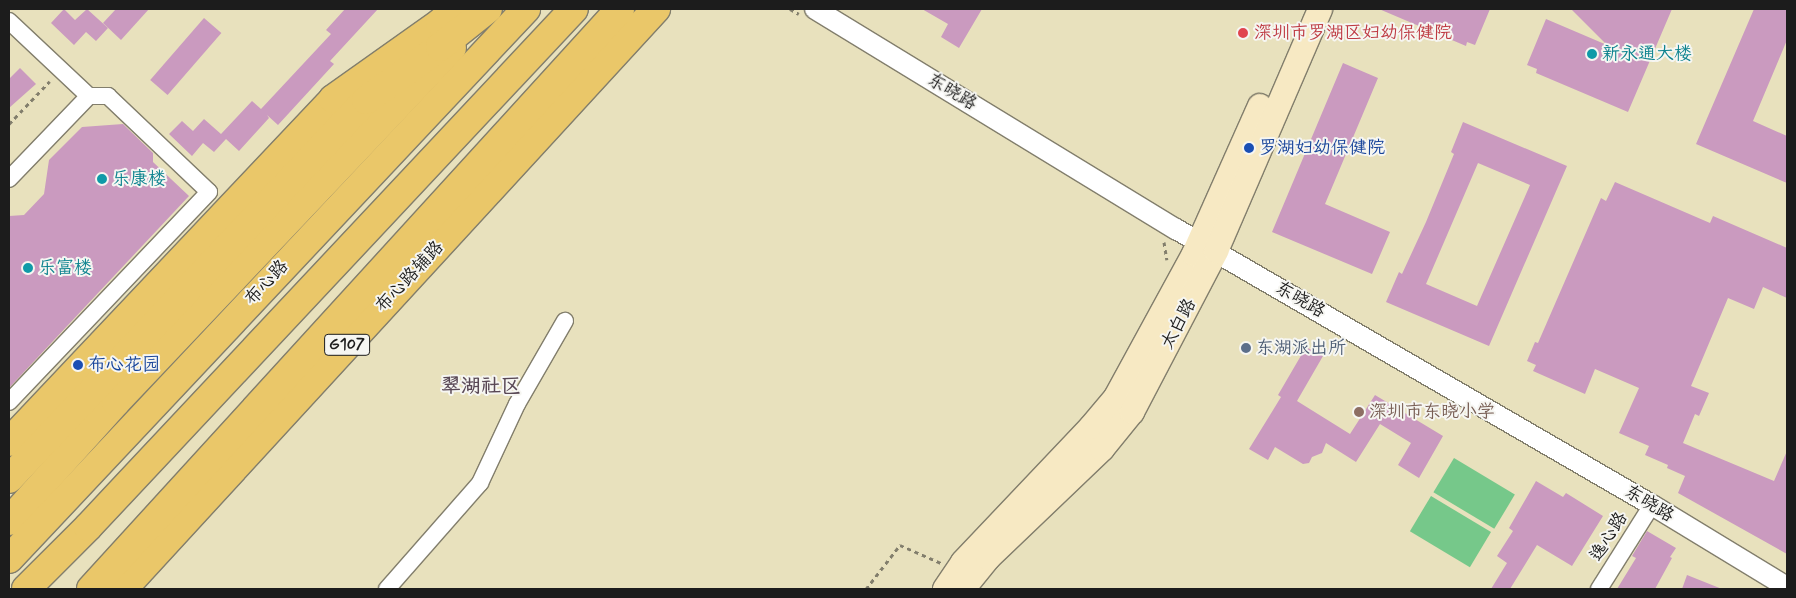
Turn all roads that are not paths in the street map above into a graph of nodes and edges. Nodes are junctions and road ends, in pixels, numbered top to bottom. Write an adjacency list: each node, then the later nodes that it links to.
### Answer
1 (455, 9): 16 (highway)
2 (489, 9): 17 (highway); 19 (highway)
3 (526, 9): 20 (highway, 布心路)
4 (574, 9): 22 (highway, 布心路)
5 (620, 9): 23 (highway)
6 (656, 9): 24 (highway, 布心路辅路 / G107)
7 (815, 9): 13 (street, 东晓路)
8 (1303, 9): 13 (main road, 太白路)
9 (1320, 9): 13 (main road, 太白路)
10 (9, 22): 11 (street)
11 (89, 96): 12 (street); 15 (street)
12 (9, 178)
13 (1208, 247): 18 (street, 东晓路); 26 (main road, 太白路); 27 (main road, 太白路)
14 (565, 321): 25 (street)
15 (9, 402)
16 (9, 442)
17 (9, 479)
18 (1652, 505): 21 (street, 东晓路); 28 (street, 逸心路)
19 (9, 521)
20 (9, 558)
21 (1787, 587)
22 (33, 588)
23 (91, 589)
24 (123, 589)
25 (388, 589)
26 (945, 589)
27 (963, 589)
28 (1599, 589)

